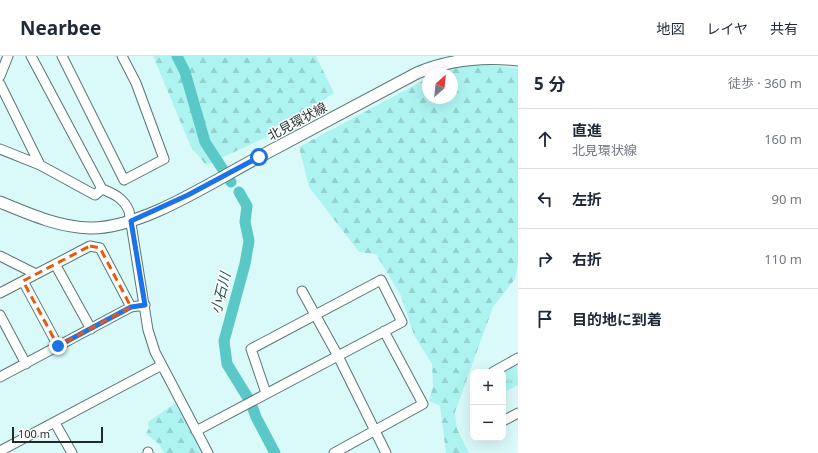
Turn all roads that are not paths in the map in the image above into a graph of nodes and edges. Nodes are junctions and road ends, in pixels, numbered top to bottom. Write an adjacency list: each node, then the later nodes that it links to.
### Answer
1 (8, 56): 6 (street)
2 (31, 56): 10 (street)
3 (62, 56): 4 (street)
4 (122, 56)
5 (518, 60): 12 (main road, 北見環状線)
6 (0, 76)
7 (0, 84): 9 (street)
8 (0, 148): 9 (street)
9 (40, 165): 10 (street)
10 (102, 189): 12 (street)
11 (0, 202): 12 (main road, 北見環状線)
12 (131, 221): 19 (street)
13 (0, 256): 15 (street)
14 (56, 264): 15 (street); 20 (street); 23 (street)
15 (36, 274): 16 (street)
16 (23, 281): 18 (street); 25 (street)
17 (302, 291): 22 (street)
18 (0, 294)
19 (145, 305): 20 (street); 29 (street)
20 (131, 307): 23 (street)
21 (0, 315): 28 (street)
22 (314, 315): 24 (street); 26 (street); 32 (street)
23 (90, 329): 25 (street)
24 (384, 332): 26 (street); 36 (street)
25 (58, 346): 28 (street)
26 (338, 356): 32 (street); 36 (street)
27 (518, 358): 30 (street)
28 (26, 364): 31 (street)
29 (162, 365): 35 (street); 37 (street)
30 (498, 369)
31 (0, 377)
32 (266, 393): 37 (street)
33 (518, 413): 34 (street)
34 (506, 419)
35 (56, 423): 38 (street); 39 (street)
36 (375, 429): 41 (street); 42 (street)
37 (196, 431): 40 (street)
38 (0, 451)
39 (72, 453)
40 (208, 453)
41 (334, 453)
42 (386, 453)

